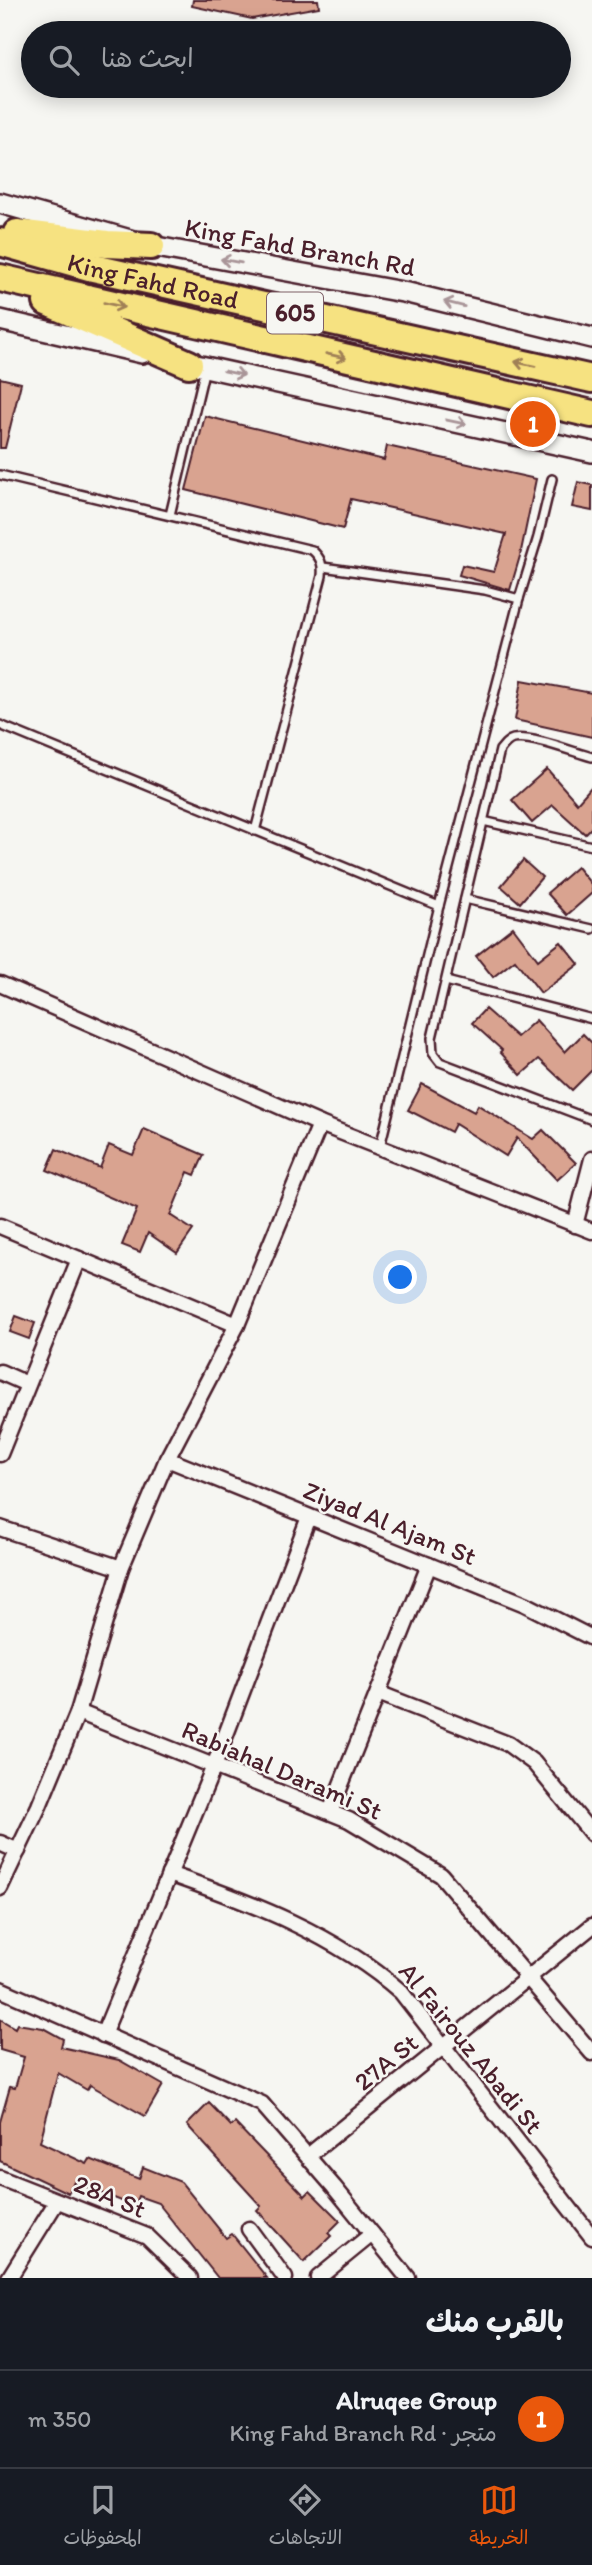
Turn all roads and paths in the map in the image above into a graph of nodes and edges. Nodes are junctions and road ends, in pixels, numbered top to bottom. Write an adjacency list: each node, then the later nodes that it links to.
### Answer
1 (0, 203): 4 (main road, King Fahd Branch Rd)
2 (0, 230): 4 (highway)
3 (0, 242): 9 (highway, King Fahd Road / 605, one-way to 3)
4 (151, 246): 7 (main road, King Fahd Branch Rd, one-way to 4)
5 (0, 280): 8 (highway); 10 (highway, King Fahd Road / 605, one-way to 10)
6 (0, 320): 8 (main road)
7 (592, 338)
8 (197, 365): 11 (main road, one-way to 11); 14 (lane)
9 (592, 379)
10 (592, 414)
11 (592, 452)
12 (0, 475): 14 (lane)
13 (552, 479): 16 (lane)
14 (170, 514): 15 (lane)
15 (323, 567): 16 (lane); 20 (lane)
16 (519, 599): 23 (lane)
17 (0, 725): 20 (lane)
18 (592, 757): 19 (lane)
19 (483, 821): 21 (lane); 22 (lane)
20 (255, 831): 23 (lane)
21 (592, 846)
22 (465, 900): 24 (lane); 25 (lane)
23 (439, 906): 30 (lane)
24 (592, 929)
25 (446, 981): 27 (lane); 28 (lane)
26 (0, 984): 29 (street)
27 (592, 1019)
28 (592, 1120)
29 (320, 1124): 30 (street); 36 (street)
30 (380, 1148): 32 (street)
31 (592, 1159): 32 (street)
32 (575, 1224): 34 (street)
33 (0, 1226): 35 (street)
34 (592, 1231)
35 (79, 1259): 36 (street); 38 (street)
36 (237, 1325): 40 (street)
37 (0, 1373): 38 (street)
38 (27, 1384): 39 (street)
39 (0, 1454)
40 (167, 1459): 41 (street, Ziyad Al Ajam St); 44 (street)
41 (309, 1517): 43 (street, Ziyad Al Ajam St); 48 (street)
42 (0, 1528): 44 (street)
43 (429, 1564): 45 (street, Ziyad Al Ajam St); 46 (street)
44 (121, 1568): 47 (street)
45 (592, 1638)
46 (377, 1693): 49 (street); 50 (street)
47 (78, 1712): 48 (street, Rabiahal Darami St); 52 (street)
48 (214, 1766): 49 (street, Rabiahal Darami St); 53 (street)
49 (330, 1812): 56 (street, Rabiahal Darami St)
50 (592, 1835)
51 (0, 1843): 52 (street)
52 (18, 1851): 54 (street)
53 (169, 1874): 58 (street); 59 (street, Al Fairouz Abadi St)
54 (0, 1888)
55 (592, 1926): 56 (street, 27A St)
56 (528, 1978): 59 (street, 27A St); 60 (street, Rabiahal Darami St)
57 (0, 1989): 58 (street)
58 (103, 2035): 61 (street)
59 (444, 2047): 61 (street, 27A St); 66 (street, Al Fairouz Abadi St)
60 (592, 2053)
61 (308, 2156): 65 (street)
62 (0, 2178): 63 (street, 28A St)
63 (57, 2201): 67 (street); 68 (street, 28A St)
64 (249, 2230): 69 (street)
65 (372, 2234): 70 (street); 71 (street)
66 (592, 2237)
67 (9, 2278)
68 (190, 2278)
69 (285, 2278)
70 (318, 2278)
71 (408, 2278)

